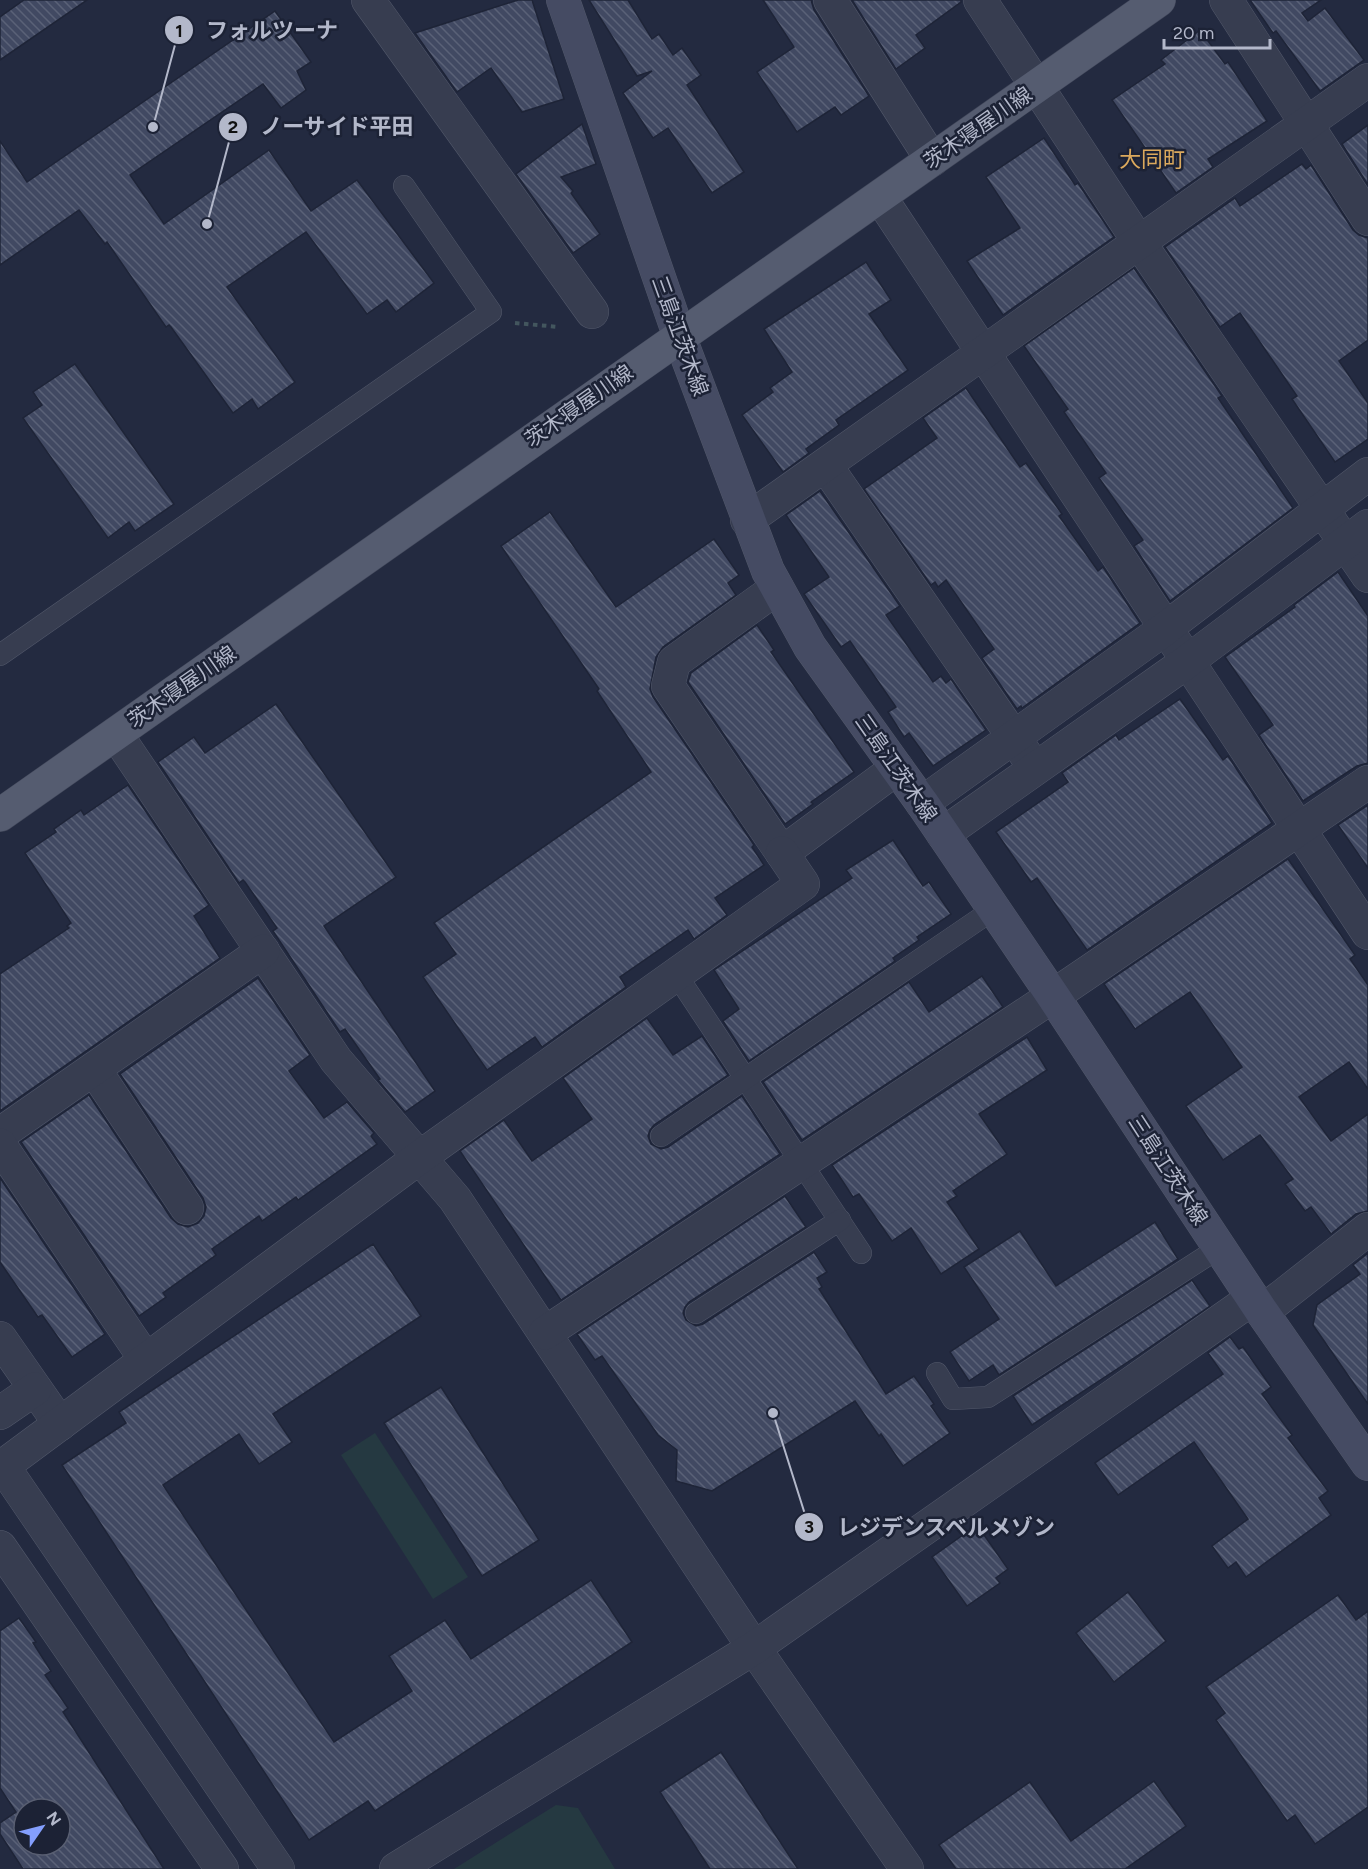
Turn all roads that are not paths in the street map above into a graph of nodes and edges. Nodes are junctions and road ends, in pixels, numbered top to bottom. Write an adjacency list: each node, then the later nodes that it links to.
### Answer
1 (368, 0): 15 (street)
2 (563, 0): 16 (main road, 三島江茨木線)
3 (830, 0): 10 (street)
4 (980, 0): 8 (street)
5 (1226, 0): 9 (street)
6 (1141, 5): 8 (main road, 茨木寝屋川線)
7 (1368, 80): 9 (street)
8 (1037, 87): 10 (main road, 茨木寝屋川線); 14 (street)
9 (1306, 123): 13 (street); 14 (street)
10 (932, 160): 12 (main road, 茨木寝屋川線)
11 (404, 186): 26 (lane)
12 (880, 196): 16 (main road, 茨木寝屋川線); 17 (street)
13 (1368, 219)
14 (1139, 242): 17 (street); 20 (street)
15 (578, 319)
16 (680, 338): 21 (main road, 三島江茨木線); 28 (main road, 茨木寝屋川線)
17 (985, 354): 18 (street); 25 (street)
18 (825, 466): 21 (street); 29 (street)
19 (1368, 474): 20 (street)
20 (1323, 509): 22 (street); 25 (street)
21 (747, 520): 24 (main road, 三島江茨木線)
22 (1357, 535): 23 (street); 27 (street)
23 (1368, 576)
24 (777, 588): 30 (main road, 三島江茨木線); 37 (street)
25 (1166, 628): 27 (street); 29 (street)
26 (0, 655)
27 (1188, 661): 31 (street); 35 (street)
28 (116, 734): 34 (main road, 茨木寝屋川線); 40 (street)
29 (1014, 736): 31 (street); 33 (street)
30 (897, 768): 33 (main road, 三島江茨木線); 37 (street)
31 (1035, 769): 36 (street)
32 (1368, 782): 35 (street)
33 (922, 803): 36 (main road, 三島江茨木線)
34 (0, 815)
35 (1299, 829): 39 (street); 42 (street)
36 (943, 834): 38 (main road, 三島江茨木線)
37 (782, 853): 41 (street)
38 (994, 909): 42 (main road, 三島江茨木線); 44 (lane)
39 (1368, 933)
40 (263, 951): 43 (street); 48 (street)
41 (676, 975): 44 (lane); 48 (street)
42 (1053, 996): 49 (street); 53 (main road, 三島江茨木線)
43 (94, 1069): 45 (street); 50 (street)
44 (746, 1078): 46 (lane); 49 (lane)
45 (0, 1134)
46 (661, 1136)
47 (0, 1144): 59 (street)
48 (420, 1157): 57 (street); 59 (street)
49 (801, 1162): 51 (lane); 57 (street)
50 (187, 1208)
51 (840, 1220): 54 (lane); 56 (lane)
52 (1368, 1229): 55 (street)
53 (1219, 1248): 55 (main road, 三島江茨木線); 60 (lane)
54 (861, 1253)
55 (1257, 1305): 64 (main road, 三島江茨木線); 66 (street)
56 (696, 1313)
57 (545, 1332): 66 (street)
58 (0, 1338): 61 (street)
59 (146, 1360): 63 (street)
60 (937, 1373)
61 (35, 1389): 62 (street); 63 (street)
62 (0, 1413)
63 (60, 1424): 68 (street)
64 (1368, 1464)
65 (0, 1547): 67 (street)
66 (754, 1648): 69 (street); 70 (street)
67 (222, 1869)
68 (278, 1869)
69 (396, 1869)
70 (907, 1869)

